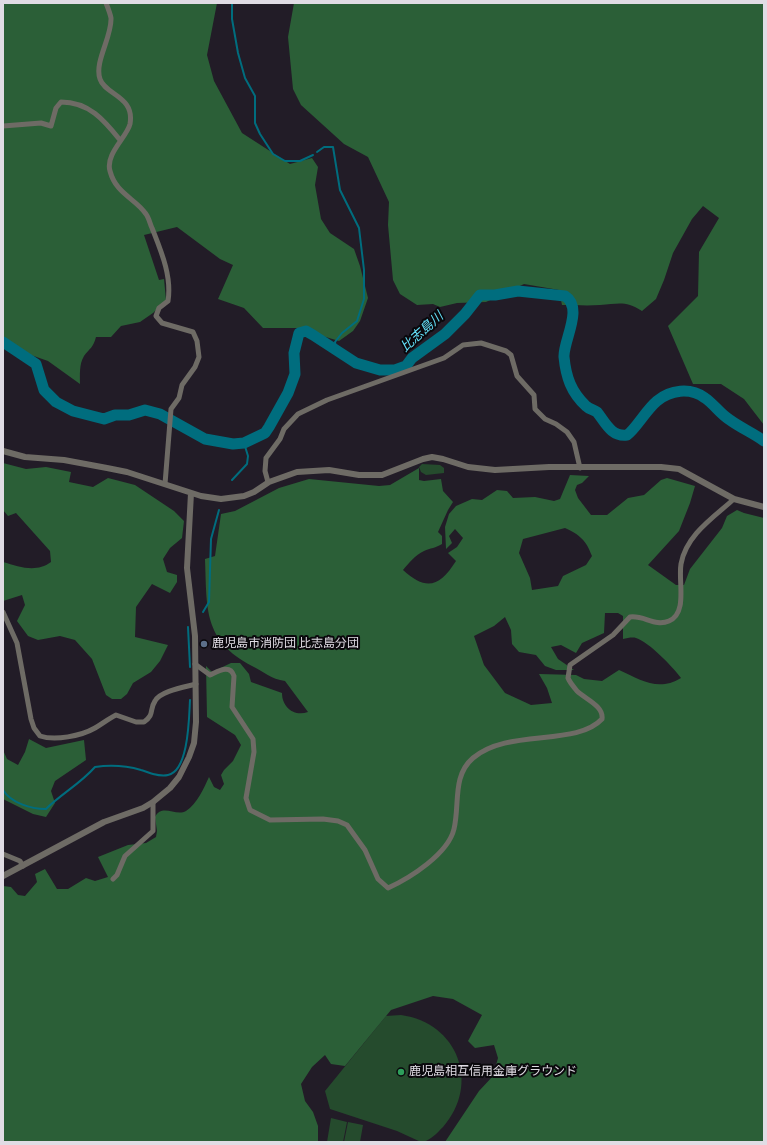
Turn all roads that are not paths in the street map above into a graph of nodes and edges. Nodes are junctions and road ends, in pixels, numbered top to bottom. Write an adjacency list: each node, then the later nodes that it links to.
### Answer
1 (106, 3): 3 (street)
2 (3, 126): 3 (street)
3 (120, 140): 7 (street)
4 (3, 451): 7 (street)
5 (580, 468): 6 (street); 6 (street); 9 (street)
6 (268, 482): 8 (street)
7 (165, 484): 8 (street)
8 (191, 493): 12 (street)
9 (734, 499): 10 (street); 12 (street)
10 (764, 507)
11 (3, 612): 13 (street)
12 (195, 664): 13 (street)
13 (196, 684): 14 (street)
14 (154, 802): 16 (street); 18 (street)
15 (3, 854): 16 (street)
16 (23, 866): 17 (street)
17 (3, 876)
18 (113, 879)

